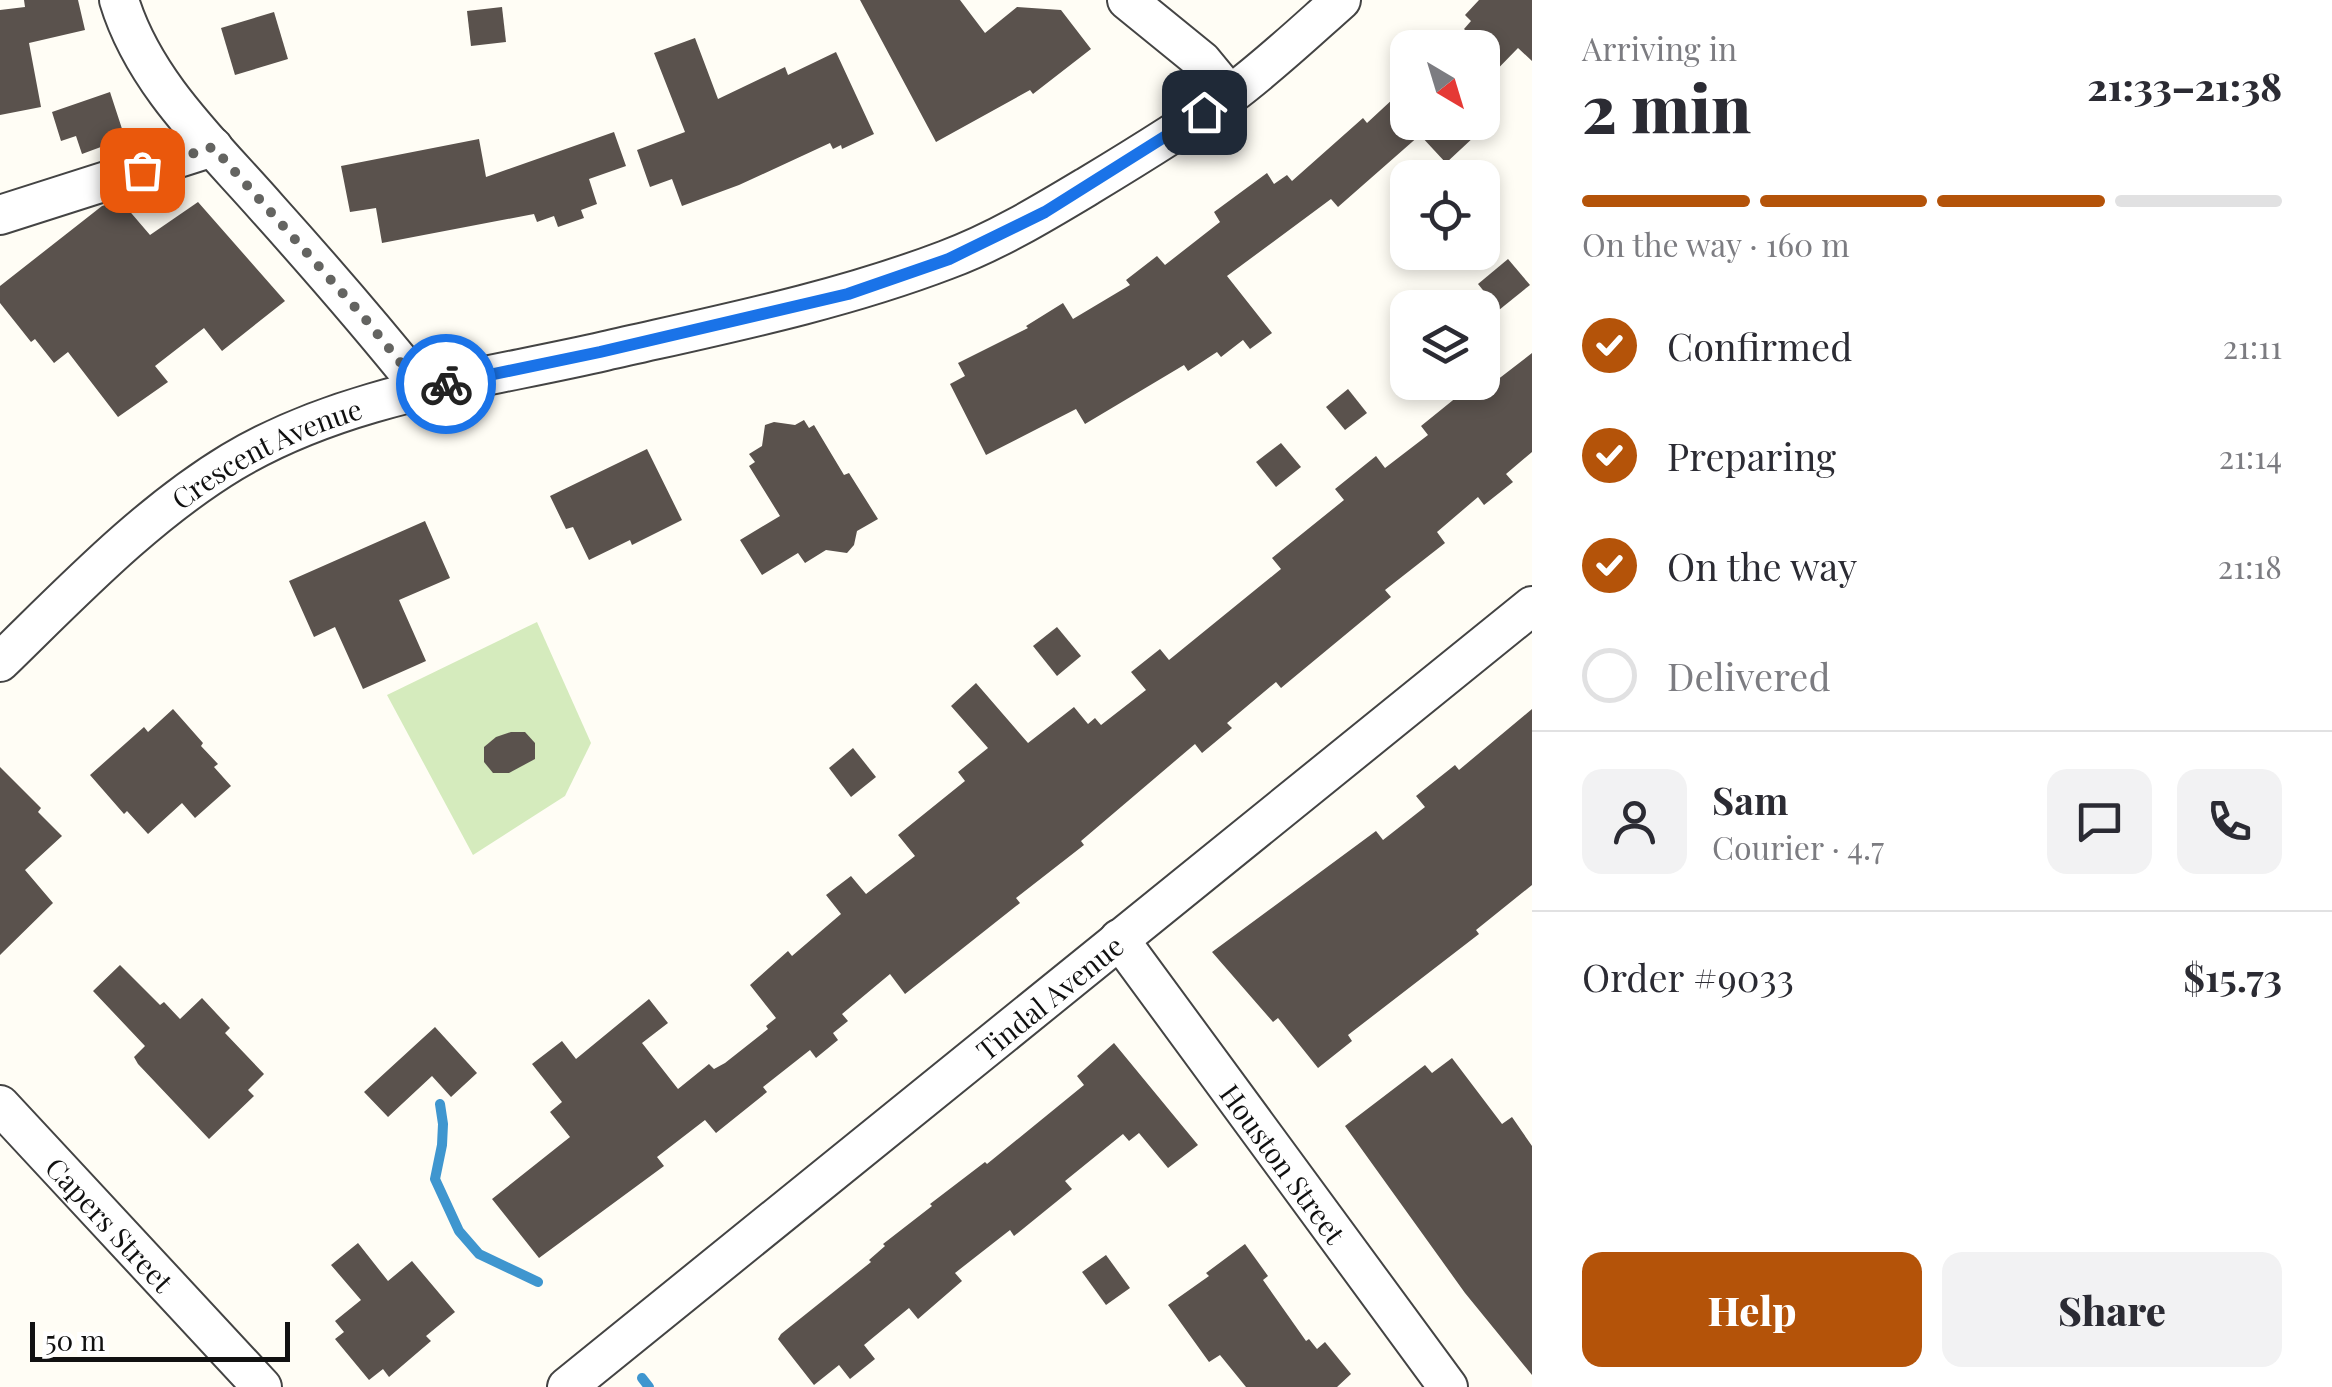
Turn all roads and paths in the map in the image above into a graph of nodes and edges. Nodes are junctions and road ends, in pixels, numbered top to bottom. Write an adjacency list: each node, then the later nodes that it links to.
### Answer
1 (119, 0): 5 (street)
2 (1127, 0): 4 (street)
3 (1341, 0): 4 (street, Crescent Avenue)
4 (1230, 94): 7 (street, Crescent Avenue)
5 (213, 147): 6 (street); 7 (street)
6 (0, 215)
7 (422, 389): 9 (street, Crescent Avenue)
8 (1532, 606): 10 (street, Tindal Avenue)
9 (0, 662)
10 (1119, 939): 13 (street, Tindal Avenue); 14 (street, Houston Street)
11 (0, 1105): 12 (street, Capers Street)
12 (262, 1387)
13 (568, 1387)
14 (1448, 1387)

